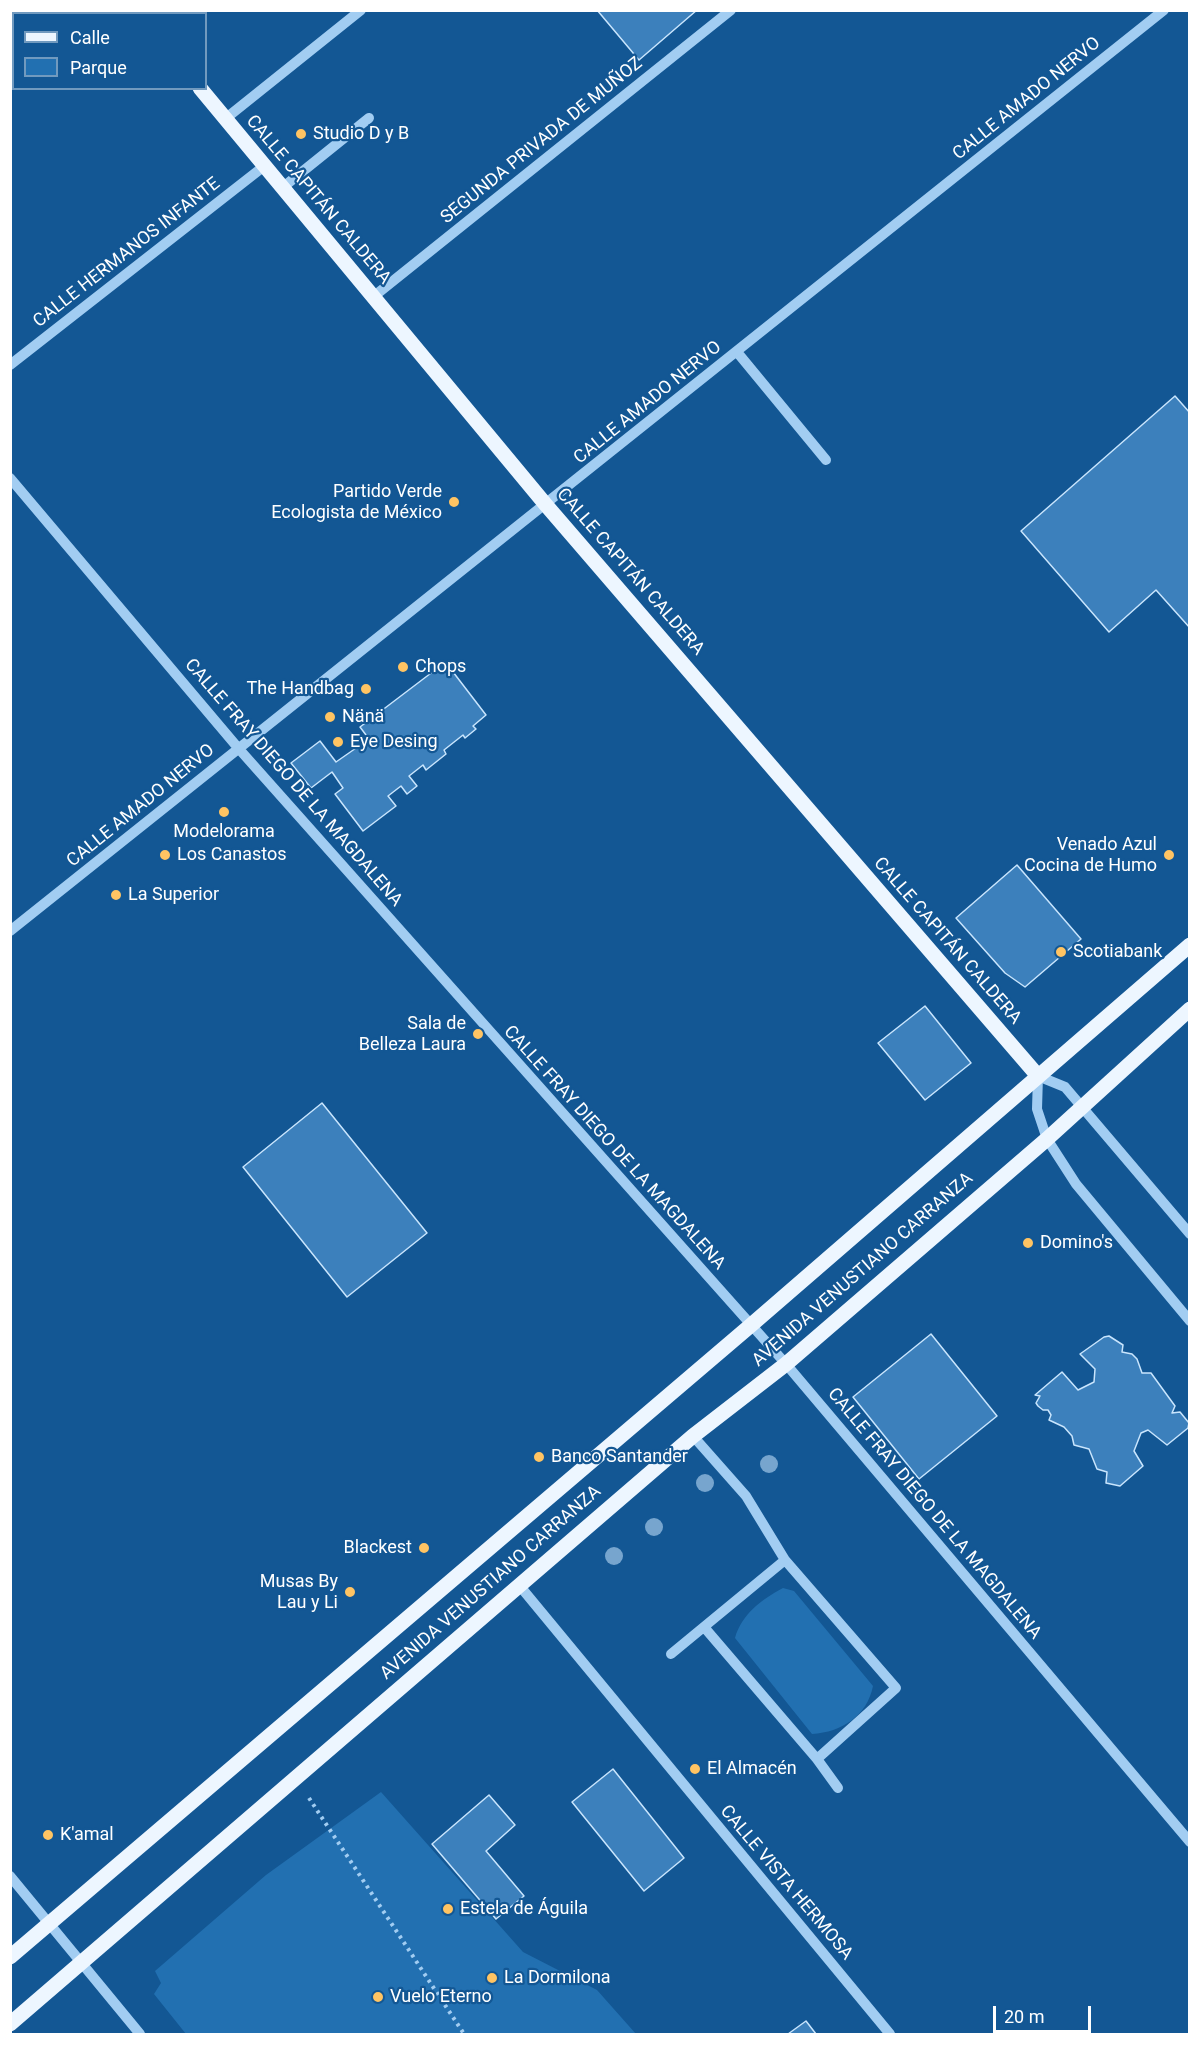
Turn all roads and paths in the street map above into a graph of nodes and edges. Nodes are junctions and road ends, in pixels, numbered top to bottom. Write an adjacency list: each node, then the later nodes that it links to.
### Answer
1 (361, 10): 6 (street)
2 (731, 10): 9 (street, SEGUNDA PRIVADA DE MUÑOZ)
3 (1164, 10): 10 (street, CALLE AMADO NERVO)
4 (202, 90): 6 (main road, CALLE CAPITÁN CALDERA)
5 (369, 118): 8 (street)
6 (225, 119): 7 (main road, CALLE CAPITÁN CALDERA)
7 (263, 167): 8 (main road, CALLE CAPITÁN CALDERA); 11 (street, CALLE HERMANOS INFANTE)
8 (282, 188): 9 (main road, CALLE CAPITÁN CALDERA)
9 (373, 297): 14 (main road, CALLE CAPITÁN CALDERA)
10 (737, 352): 12 (street); 14 (street, CALLE AMADO NERVO)
11 (10, 365)
12 (826, 460)
13 (10, 478): 15 (street, CALLE FRAY DIEGO DE LA MAGDALENA)
14 (546, 505): 15 (street, CALLE AMADO NERVO); 19 (main road, CALLE CAPITÁN CALDERA)
15 (239, 749): 16 (street, CALLE AMADO NERVO); 24 (street, CALLE FRAY DIEGO DE LA MAGDALENA)
16 (10, 932)
17 (1190, 945): 19 (main road, AVENIDA VENUSTIANO CARRANZA)
18 (1190, 1009): 20 (main road, AVENIDA VENUSTIANO CARRANZA)
19 (1038, 1076): 20 (street); 21 (street); 24 (main road, AVENIDA VENUSTIANO CARRANZA)
20 (1081, 1107): 21 (main road, AVENIDA VENUSTIANO CARRANZA); 22 (street)
21 (1047, 1139): 23 (street); 25 (main road, AVENIDA VENUSTIANO CARRANZA)
22 (1190, 1234)
23 (1190, 1321)
24 (750, 1326): 25 (street, CALLE FRAY DIEGO DE LA MAGDALENA); 36 (main road, AVENIDA VENUSTIANO CARRANZA)
25 (786, 1364): 26 (main road, AVENIDA VENUSTIANO CARRANZA); 34 (street, CALLE FRAY DIEGO DE LA MAGDALENA)
26 (693, 1436): 27 (street); 28 (main road, AVENIDA VENUSTIANO CARRANZA)
27 (785, 1560): 29 (street); 31 (street)
28 (519, 1585): 32 (main road, AVENIDA VENUSTIANO CARRANZA); 42 (street, CALLE VISTA HERMOSA)
29 (704, 1627): 30 (street); 31 (street)
30 (671, 1654)
31 (817, 1759): 33 (street)
32 (296, 1777): 38 (main road, AVENIDA VENUSTIANO CARRANZA); 41 (path)
33 (838, 1788)
34 (1190, 1842)
35 (10, 1876): 36 (street)
36 (49, 1924): 37 (main road, AVENIDA VENUSTIANO CARRANZA); 38 (street)
37 (10, 1957)
38 (81, 1962): 39 (main road, AVENIDA VENUSTIANO CARRANZA); 40 (street)
39 (10, 2024)
40 (140, 2034)
41 (464, 2034)
42 (890, 2034)

